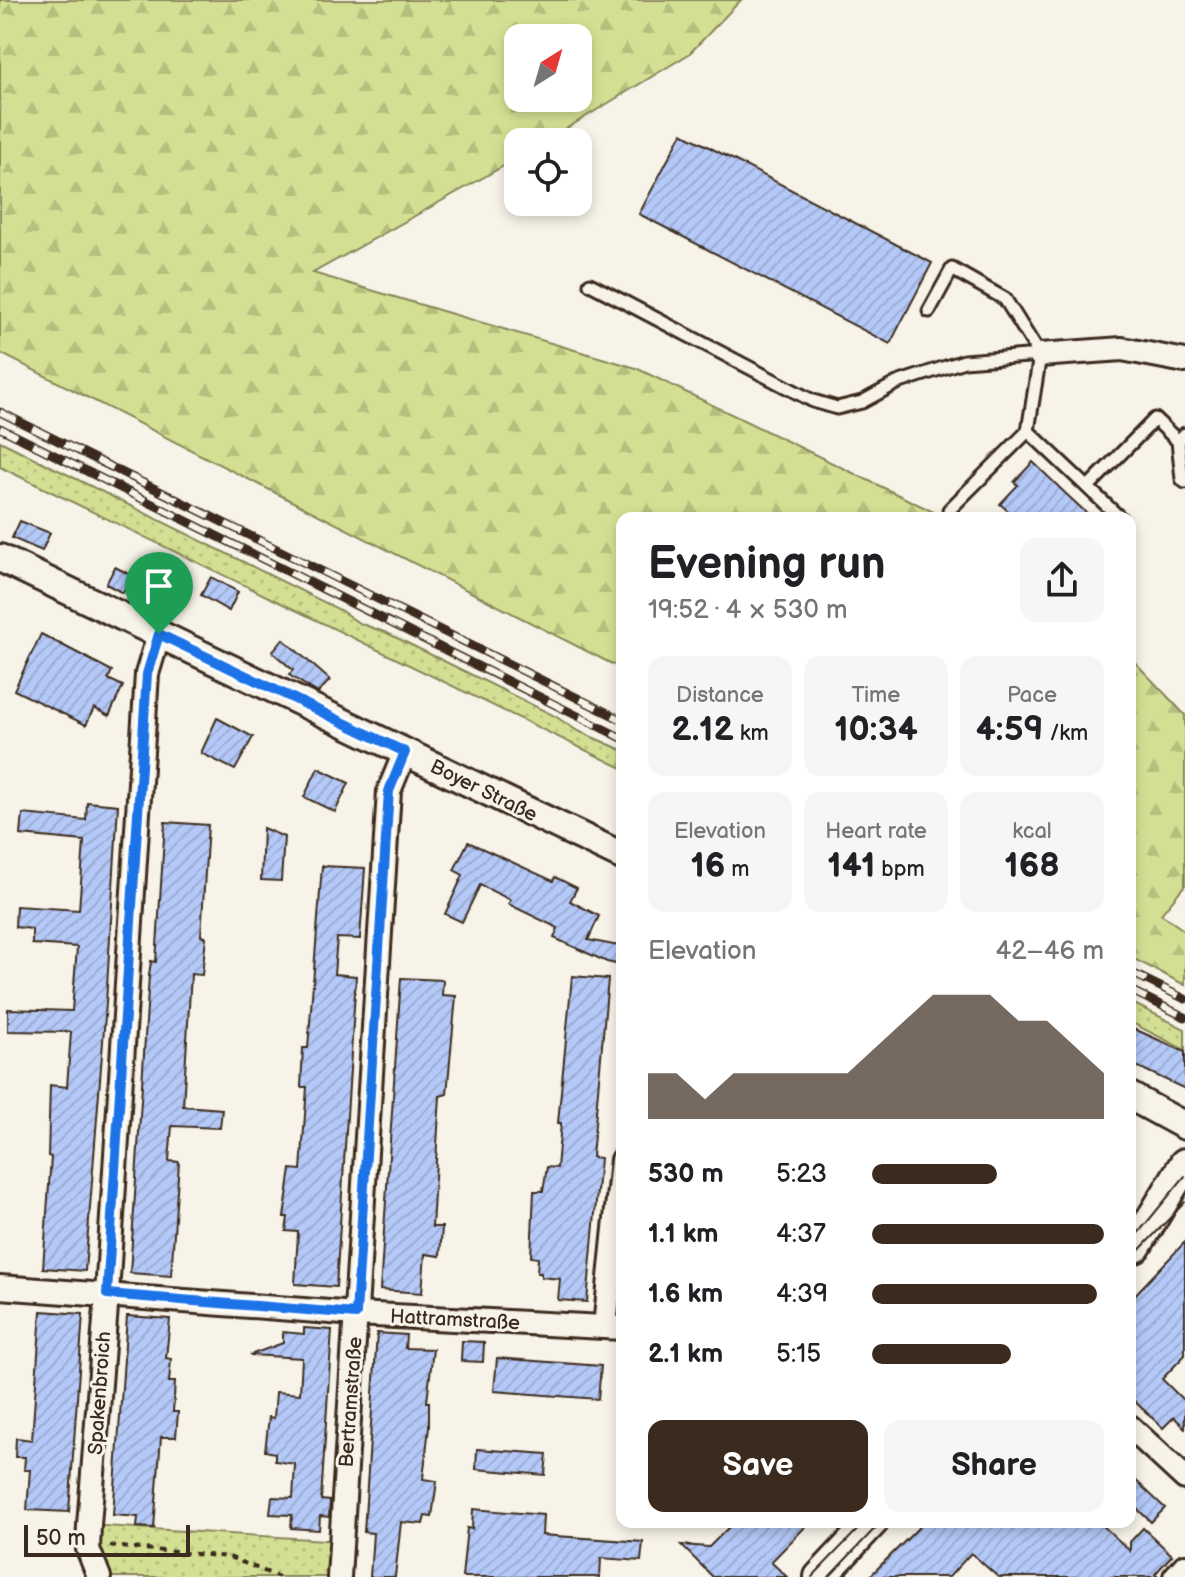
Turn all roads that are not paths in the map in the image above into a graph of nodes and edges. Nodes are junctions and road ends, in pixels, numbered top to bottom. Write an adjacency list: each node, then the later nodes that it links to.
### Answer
1 (590, 284): 3 (lane)
2 (929, 311): 3 (lane)
3 (1040, 355): 4 (street); 5 (lane)
4 (1185, 361)
5 (1028, 431): 8 (lane); 9 (lane)
6 (1182, 438): 7 (lane); 8 (lane)
7 (1185, 482)
8 (1088, 487): 10 (lane)
9 (949, 510)
10 (1114, 512)
11 (0, 558): 12 (street, Boyer Straße)
12 (159, 634): 13 (street, Boyer Straße); 23 (street, Spakenbroich)
13 (405, 752): 14 (street, Boyer Straße); 24 (street, Bertramstraße)
14 (616, 853)
15 (1136, 1099): 16 (street)
16 (1185, 1126)
17 (1185, 1164): 19 (main road)
18 (1185, 1207): 20 (main road)
19 (1136, 1241)
20 (1136, 1244)
21 (616, 1271): 25 (street)
22 (0, 1287): 23 (street, Hattramstraße)
23 (107, 1294): 24 (street, Hattramstraße); 30 (street, Spakenbroich)
24 (356, 1314): 25 (street, Hattramstraße); 31 (street, Bertramstraße)
25 (613, 1327)
26 (1136, 1433): 27 (street)
27 (1185, 1478)
28 (866, 1528): 32 (main road)
29 (1185, 1566): 33 (street)
30 (99, 1577)
31 (339, 1577)
32 (820, 1577)
33 (1175, 1577)

